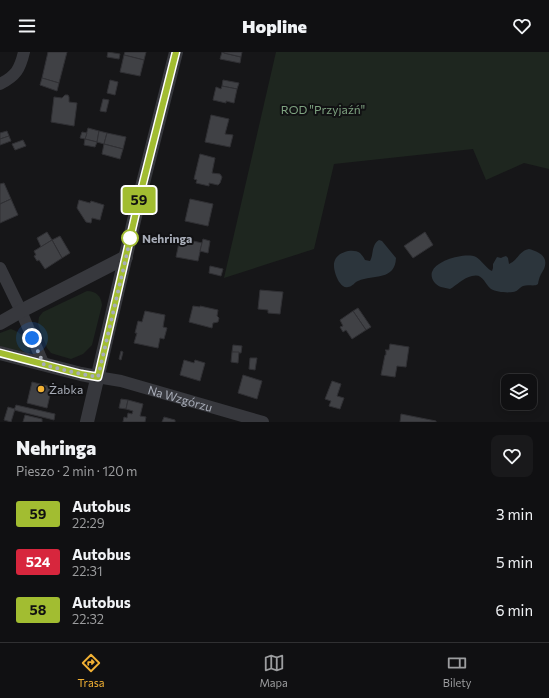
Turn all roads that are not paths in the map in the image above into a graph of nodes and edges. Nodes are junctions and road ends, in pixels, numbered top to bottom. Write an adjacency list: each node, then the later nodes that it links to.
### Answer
1 (24, 52): 3 (street)
2 (176, 52): 4 (street)
3 (0, 84)
4 (126, 257): 6 (street); 10 (street)
5 (0, 268): 6 (street)
6 (21, 311): 7 (street); 9 (street)
7 (0, 324)
8 (0, 353): 9 (street)
9 (44, 365): 10 (street)
10 (98, 377): 11 (street); 12 (street, Na Wzgórzu)
11 (87, 422)
12 (263, 422)

